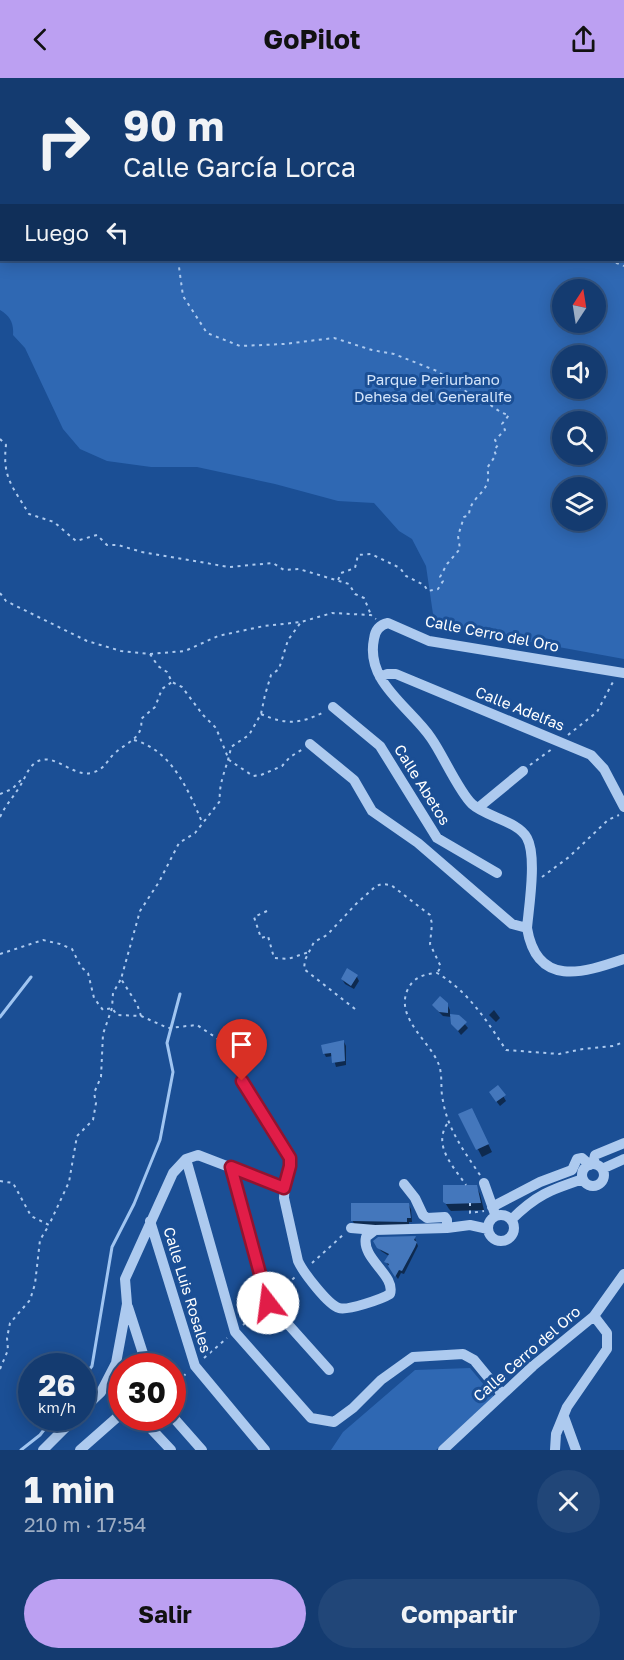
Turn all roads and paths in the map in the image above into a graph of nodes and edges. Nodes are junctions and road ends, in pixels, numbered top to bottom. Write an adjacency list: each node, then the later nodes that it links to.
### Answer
1 (178, 261): 3 (path)
2 (0, 439): 3 (path)
3 (338, 580): 5 (path)
4 (0, 593): 8 (path)
5 (371, 615): 6 (path); 7 (path)
6 (301, 622): 8 (path); 13 (path)
7 (383, 624): 9 (street, Calle Cerro del Oro); 10 (street)
8 (150, 654): 11 (path)
9 (621, 673): 14 (path)
10 (380, 677): 22 (street, Calle Adelfas); 23 (street)
11 (172, 682): 15 (path); 18 (path)
12 (333, 707): 13 (path); 27 (street, Calle Abetos)
13 (261, 714): 18 (path)
14 (566, 737)
15 (134, 740): 20 (path); 26 (path)
16 (310, 744): 18 (path); 28 (street)
17 (557, 746): 19 (path)
18 (229, 760): 26 (path)
19 (523, 771): 23 (street)
20 (23, 778): 21 (path); 25 (path)
21 (0, 794)
22 (624, 807)
23 (478, 808): 30 (street)
24 (624, 812): 30 (path)
25 (0, 817)
26 (202, 824): 37 (path)
27 (460, 850): 28 (street); 29 (street, Calle Abetos)
28 (450, 869): 32 (street)
29 (497, 873)
30 (530, 878): 32 (street)
31 (267, 911): 33 (path)
32 (527, 928): 35 (street)
33 (309, 952): 36 (path); 39 (path)
34 (0, 954): 38 (path)
35 (624, 959)
36 (437, 973): 41 (path); 43 (path)
37 (121, 979): 38 (path); 40 (path)
38 (112, 1008): 40 (path); 59 (path)
39 (355, 1009)
40 (141, 1016): 42 (path)
41 (624, 1042)
42 (242, 1081): 54 (street)
43 (448, 1122): 51 (path); 53 (path)
44 (624, 1143): 47 (street)
45 (186, 1159): 48 (street); 58 (street); 72 (street)
46 (624, 1159): 47 (street)
47 (595, 1166): 49 (street); 49 (street); 56 (street)
48 (231, 1167): 54 (street); 70 (street)
49 (583, 1179): 57 (street)
50 (0, 1181): 59 (path)
51 (484, 1183): 56 (street)
52 (404, 1184): 61 (street)
53 (466, 1185)
54 (284, 1188): 63 (street)
55 (470, 1203): 56 (path)
56 (494, 1211): 57 (street); 62 (street)
57 (511, 1220): 62 (street)
58 (150, 1221): 65 (street); 83 (street, Calle Luis Rosales)
59 (49, 1225): 69 (path)
60 (351, 1228): 63 (street)
61 (447, 1228): 62 (street); 63 (street)
62 (488, 1229)
63 (375, 1230)
64 (624, 1274): 66 (street, Calle Cerro del Oro)
65 (127, 1304): 67 (street); 68 (street)
66 (594, 1316): 72 (street, Calle Cerro del Oro); 74 (street)
67 (121, 1353)
68 (143, 1353)
69 (0, 1369)
70 (329, 1370)
71 (108, 1382): 73 (street)
72 (502, 1394): 84 (street, Calle Cerro del Oro)
73 (96, 1396)
74 (564, 1417): 85 (street); 86 (street)
75 (108, 1425): 80 (street)
76 (62, 1431): 79 (street)
77 (153, 1431): 81 (street)
78 (185, 1431): 82 (street)
79 (43, 1450)
80 (80, 1450)
81 (171, 1450)
82 (202, 1450)
83 (265, 1450)
84 (443, 1450)
85 (555, 1450)
86 (576, 1450)

